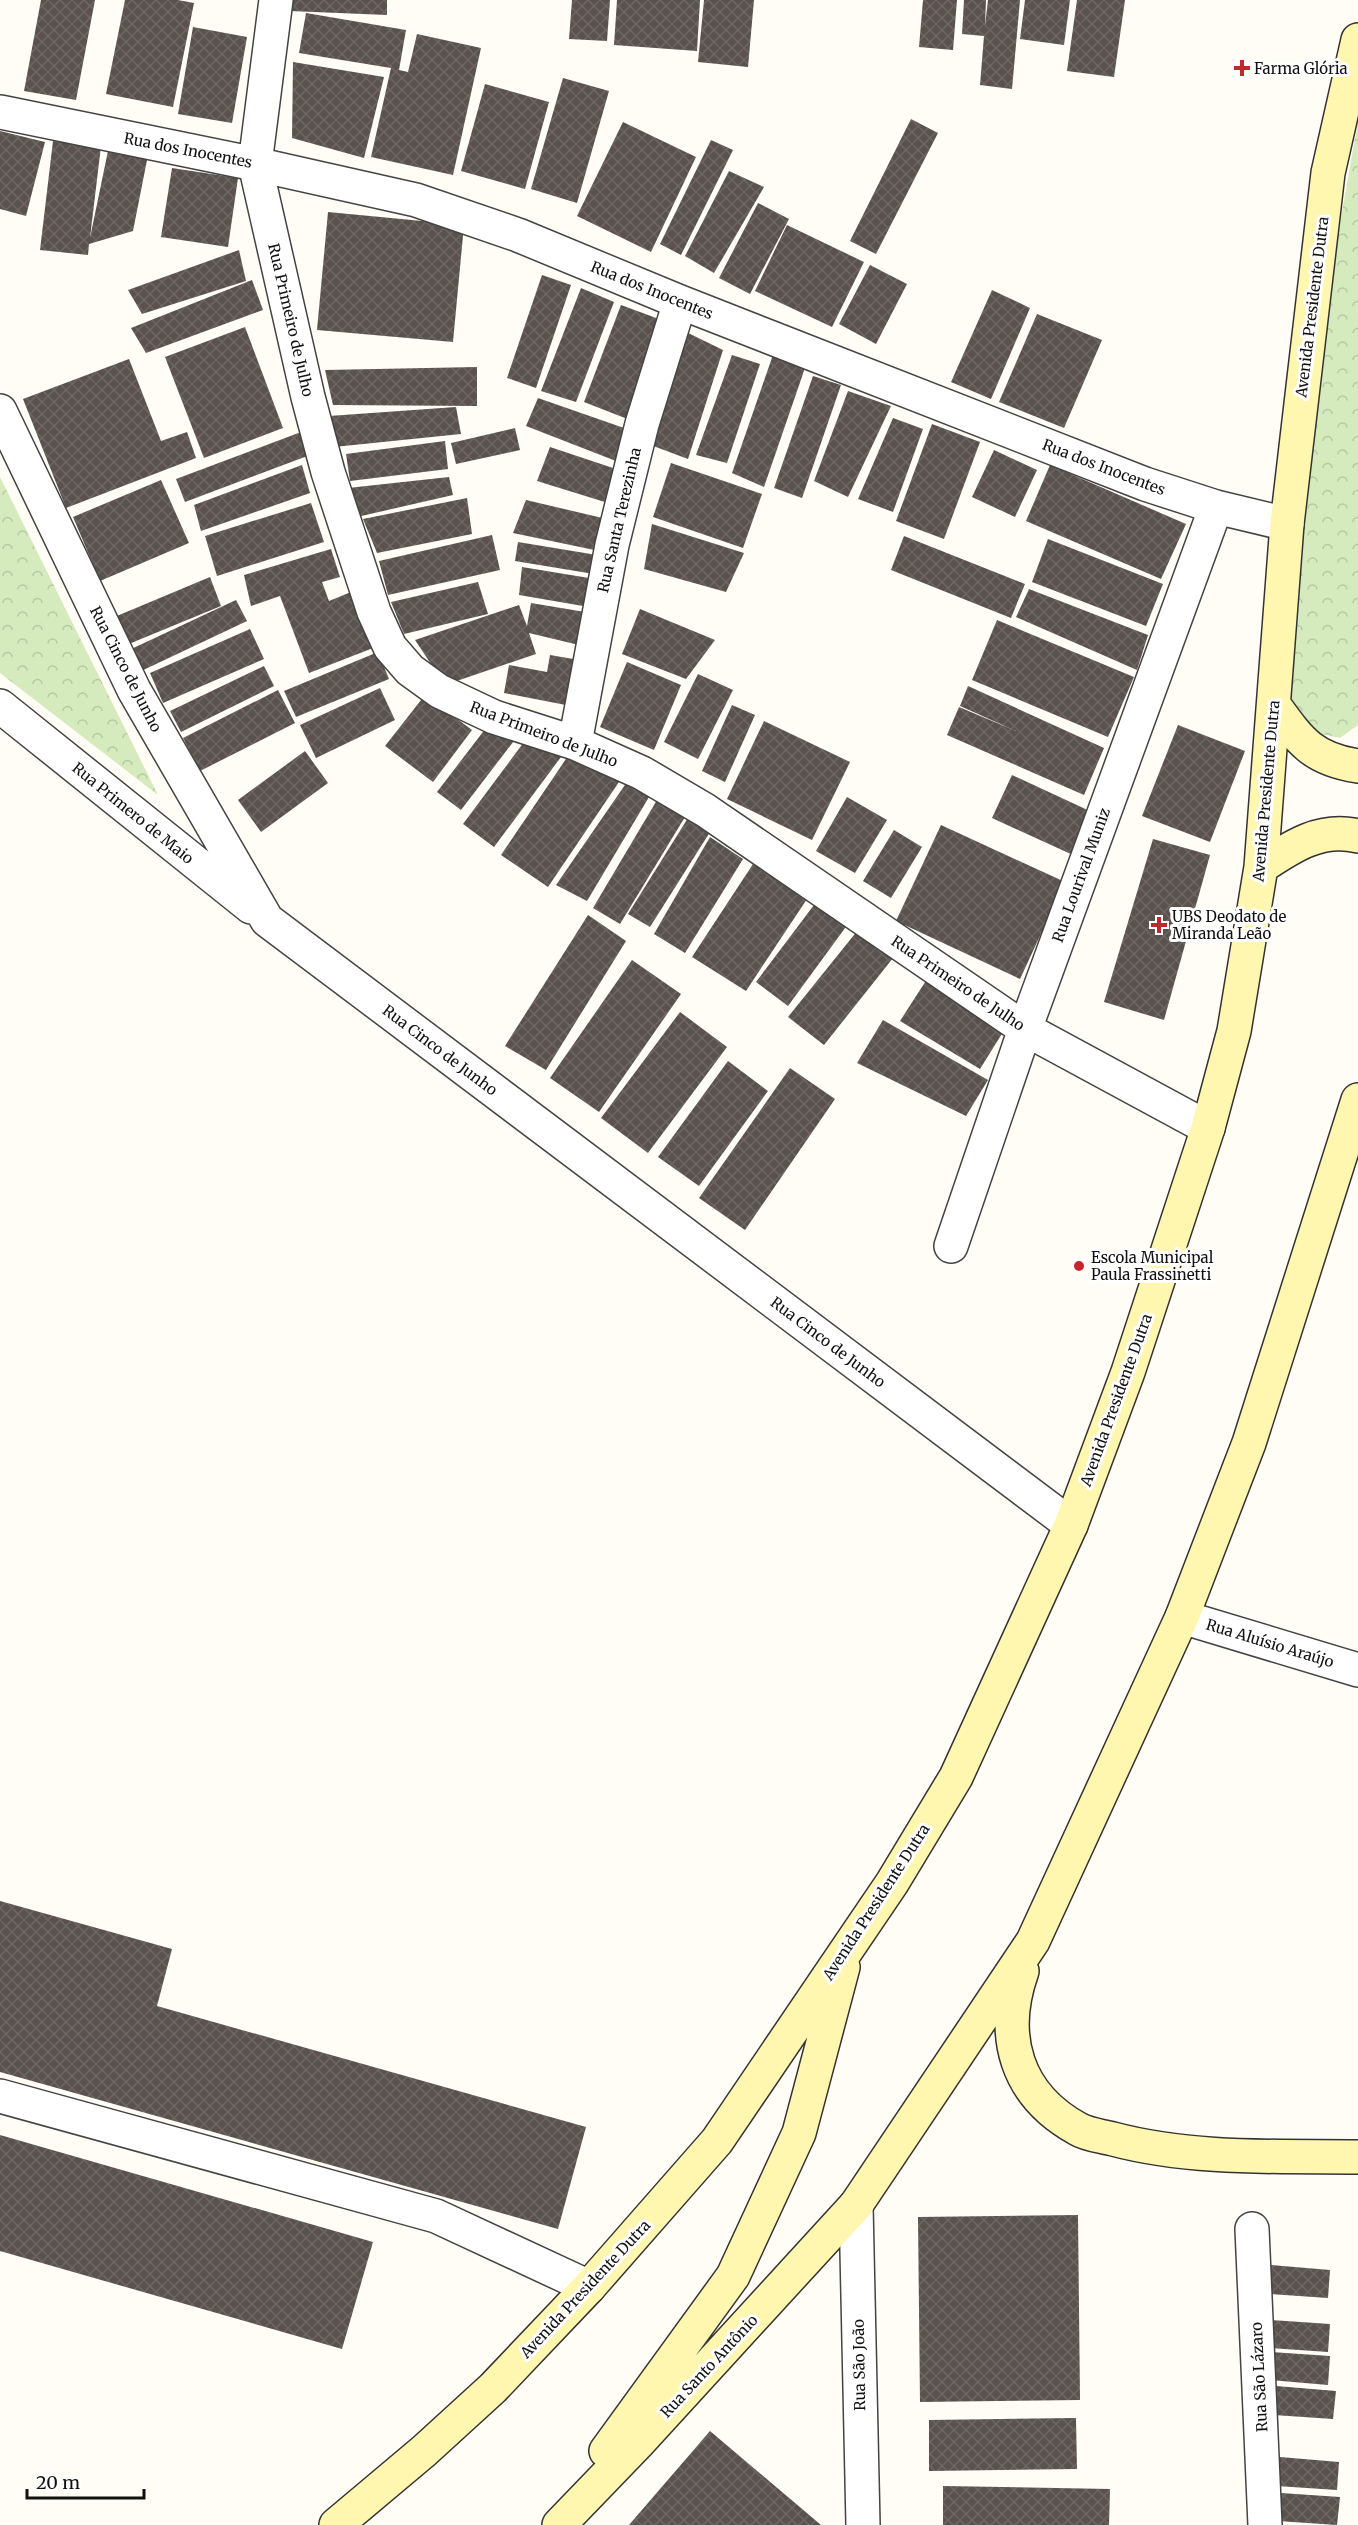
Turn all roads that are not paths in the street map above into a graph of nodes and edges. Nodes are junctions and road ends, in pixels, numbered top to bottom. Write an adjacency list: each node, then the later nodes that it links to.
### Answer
1 (276, 0): 4 (street, Rua Primeiro de Julho)
2 (1358, 40): 8 (street, Avenida Presidente Dutra)
3 (0, 112): 4 (street, Rua dos Inocentes)
4 (255, 164): 5 (street, Rua dos Inocentes); 11 (street, Rua Primeiro de Julho)
5 (680, 302): 7 (street, Rua dos Inocentes); 11 (street, Rua Santa Terezinha)
6 (0, 411): 15 (street, Rua Cinco de Junho)
7 (1216, 507): 8 (street, Rua dos Inocentes); 16 (street, Rua Lourival Muniz)
8 (1287, 524): 9 (street, Avenida Presidente Dutra)
9 (1274, 705): 12 (street); 14 (street, Avenida Presidente Dutra)
10 (0, 706): 15 (street, Rua Primero de Maio)
11 (575, 742): 16 (street, Rua Primeiro de Julho)
12 (1358, 766)
13 (1358, 836): 14 (street)
14 (1261, 867): 18 (street, Avenida Presidente Dutra)
15 (267, 920): 20 (street, Rua Cinco de Junho)
16 (1024, 1029): 18 (street, Rua Primeiro de Julho); 19 (street, Rua Lourival Muniz)
17 (1358, 1100): 21 (street)
18 (1208, 1128): 20 (street, Avenida Presidente Dutra)
19 (951, 1246)
20 (1071, 1525): 24 (street, Avenida Presidente Dutra)
21 (1182, 1617): 22 (street, Rua Aluísio Araújo); 23 (street)
22 (1358, 1670)
23 (1033, 1941): 26 (street); 27 (street)
24 (847, 1948): 29 (street, Avenida Presidente Dutra); 31 (street)
25 (0, 2096): 29 (street)
26 (1358, 2157)
27 (856, 2205): 32 (street, Rua Santo Antônio); 33 (street, Rua São João)
28 (1252, 2229): 34 (street, Rua São Lázaro)
29 (590, 2287): 30 (street, Avenida Presidente Dutra)
30 (336, 2525)
31 (551, 2525)
32 (559, 2525)
33 (863, 2525)
34 (1265, 2525)

